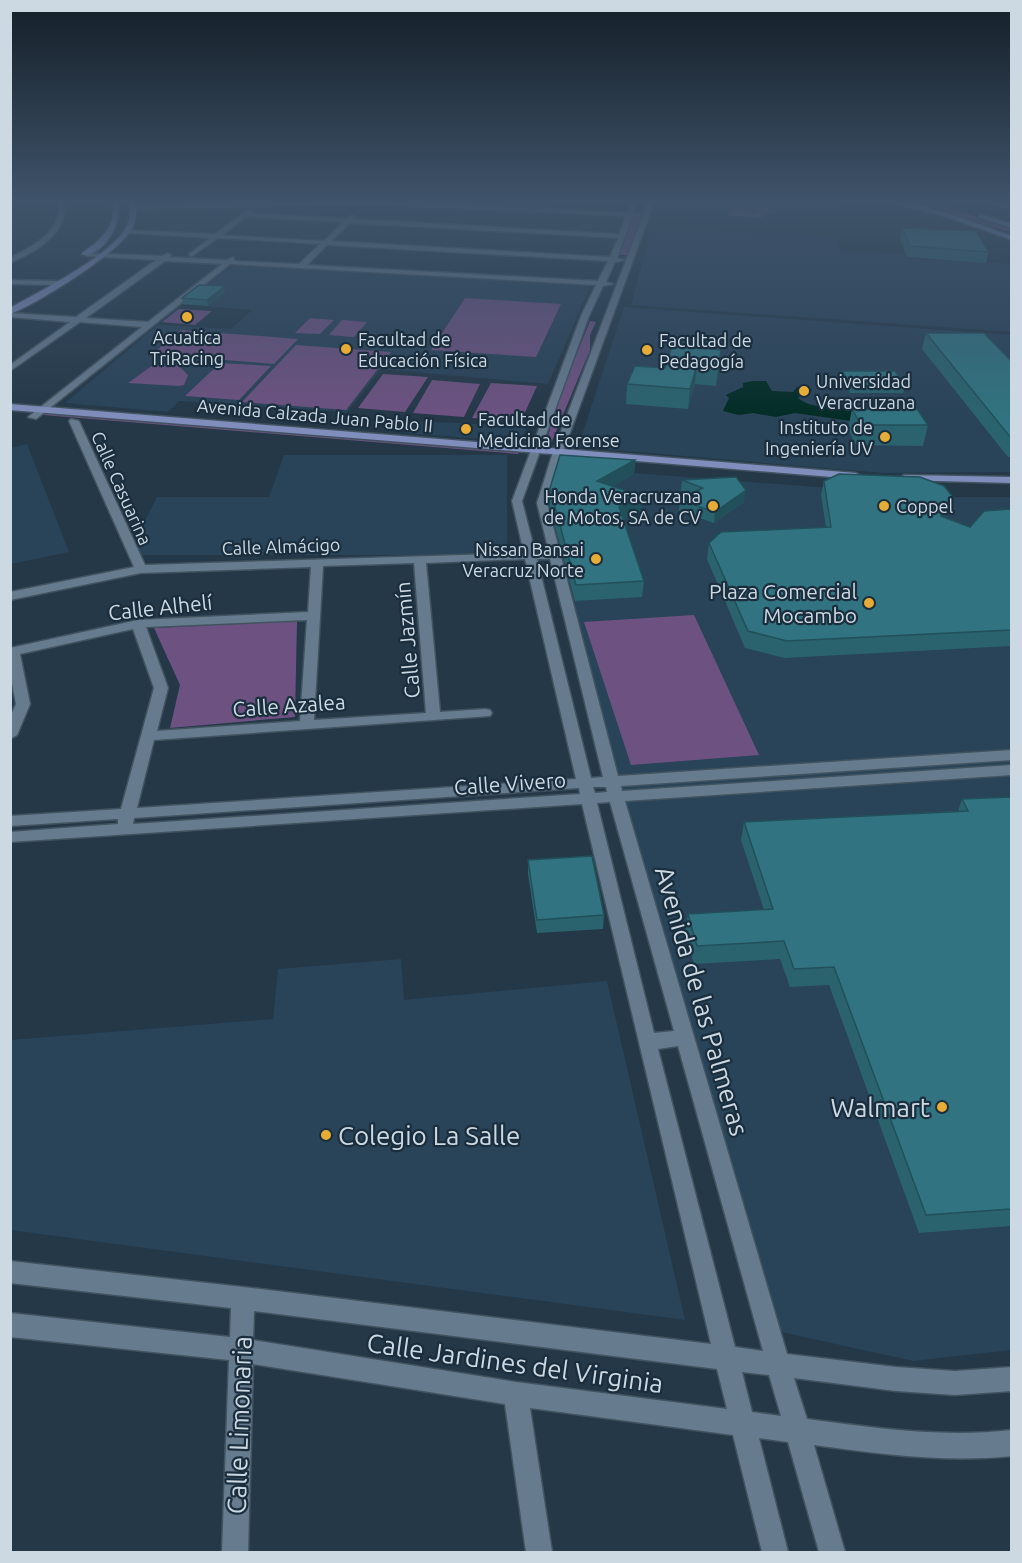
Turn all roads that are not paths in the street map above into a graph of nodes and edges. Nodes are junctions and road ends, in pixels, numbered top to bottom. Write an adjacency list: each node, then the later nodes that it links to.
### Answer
1 (55, 273): 11 (main road)
2 (71, 273): 12 (main road)
3 (144, 273): 17 (street)
4 (216, 273): 18 (street)
5 (495, 273): 8 (street)
6 (606, 273): 8 (street)
7 (626, 273): 10 (street, Avenida de las Palmeras)
8 (601, 282): 10 (street); 25 (street)
9 (10, 283): 11 (street)
10 (622, 283): 26 (street, Avenida de las Palmeras)
11 (38, 284): 12 (street); 13 (main road)
12 (54, 284): 16 (main road)
13 (27, 291)
14 (19, 296): 15 (main road)
15 (10, 301)
16 (10, 314): 17 (street)
17 (81, 320): 18 (street); 19 (street)
18 (150, 325): 21 (street)
19 (10, 369)
20 (10, 407): 21 (main road, Avenida Calzada Juan Pablo II)
21 (43, 409): 23 (street); 25 (main road, Avenida Calzada Juan Pablo II)
22 (10, 415): 23 (main road, Avenida Calzada Juan Pablo II)
23 (33, 417): 24 (main road, Avenida Calzada Juan Pablo II)
24 (74, 421): 25 (main road, Avenida Calzada Juan Pablo II); 34 (street, Calle Casuarina)
25 (533, 455): 26 (main road, Avenida Calzada Juan Pablo II); 31 (street)
26 (556, 457): 28 (main road, Avenida Calzada Juan Pablo II); 30 (street, Avenida de las Palmeras)
27 (1011, 480): 29 (main road)
28 (869, 481)
29 (1011, 489)
30 (556, 555): 31 (street, Calle Almácigo); 46 (street, Avenida de las Palmeras)
31 (529, 556): 32 (street, Calle Almácigo); 47 (street)
32 (420, 560): 33 (street, Calle Almácigo); 40 (street, Calle Jazmín)
33 (317, 564): 34 (street, Calle Almácigo); 36 (street)
34 (141, 569): 35 (street, Calle Almácigo)
35 (10, 596)
36 (312, 616): 37 (street, Calle Alhelí); 41 (street)
37 (138, 624): 38 (street, Calle Alhelí); 43 (street)
38 (12, 652): 42 (street)
39 (485, 713): 40 (street, Calle Azalea)
40 (433, 717): 41 (street, Calle Azalea)
41 (307, 725): 43 (street, Calle Azalea)
42 (10, 735)
43 (148, 736): 49 (street)
44 (1011, 755): 46 (street, Calle Vivero)
45 (1011, 770): 46 (street, Calle Vivero)
46 (615, 790): 47 (street, Calle Vivero); 53 (street, Avenida de las Palmeras)
47 (587, 791): 48 (street, Calle Vivero); 54 (street)
48 (266, 812): 49 (street, Calle Vivero); 51 (street, Calle Vivero)
49 (128, 813): 50 (street, Calle Vivero); 51 (street)
50 (10, 821)
51 (124, 829): 52 (street, Calle Vivero)
52 (10, 837)
53 (684, 1038): 54 (street); 60 (street, Avenida de las Palmeras)
54 (647, 1042): 59 (street)
55 (10, 1272): 56 (street, Calle Jardines del Virginia)
56 (243, 1298): 58 (street, Calle Limonaria); 59 (street, Calle Jardines del Virginia)
57 (10, 1325): 58 (street, Calle Jardines del Virginia)
58 (242, 1350): 62 (street, Calle Jardines del Virginia); 66 (street, Calle Limonaria)
59 (726, 1359): 60 (street, Calle Jardines del Virginia); 63 (street)
60 (777, 1366): 61 (street, Calle Jardines del Virginia); 64 (street, Avenida de las Palmeras)
61 (1011, 1379)
62 (516, 1394): 63 (street, Calle Jardines del Virginia); 67 (street)
63 (741, 1424): 64 (street, Calle Jardines del Virginia); 68 (street)
64 (796, 1430): 65 (street, Calle Jardines del Virginia); 69 (street, Avenida de las Palmeras)
65 (1011, 1443)
66 (235, 1552)
67 (539, 1552)
68 (775, 1552)
69 (832, 1552)

